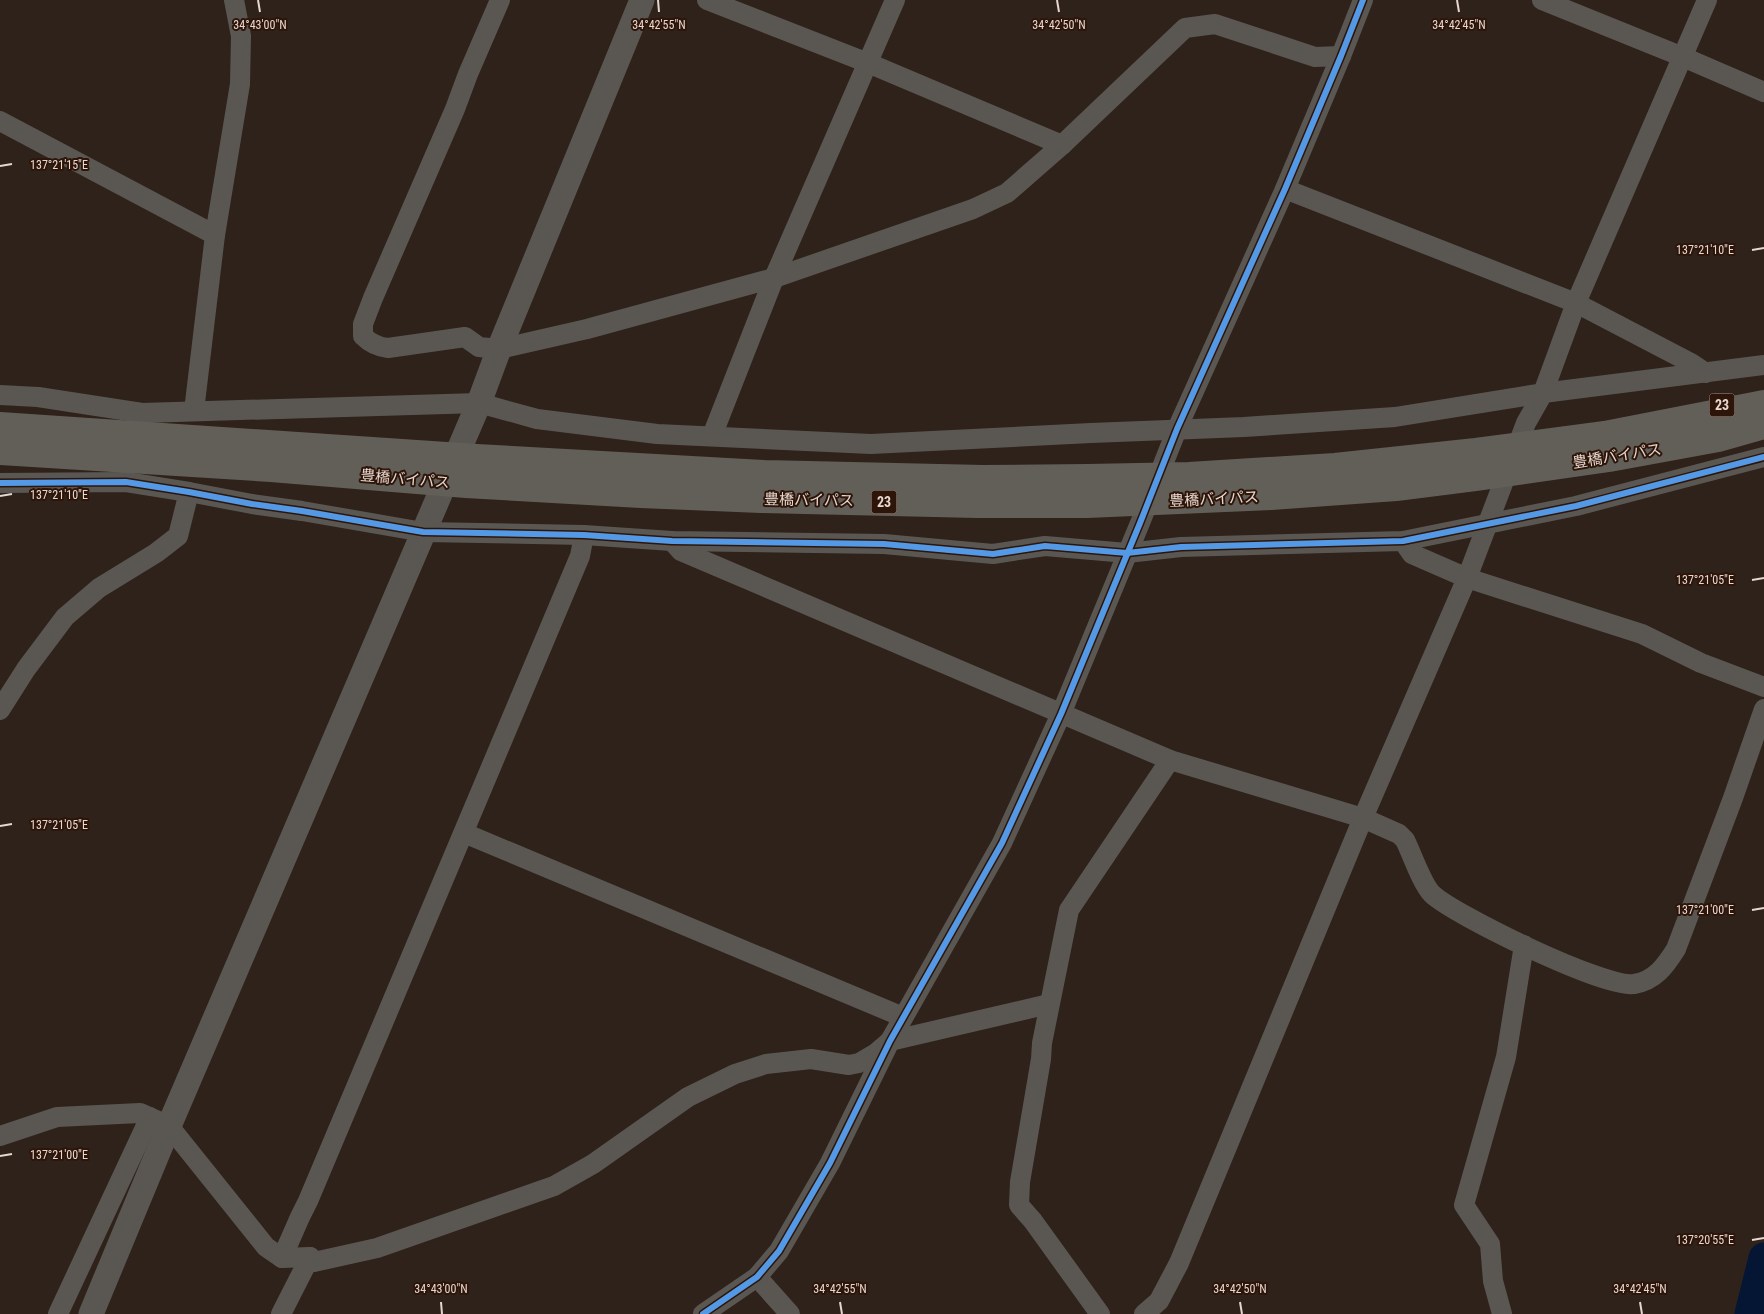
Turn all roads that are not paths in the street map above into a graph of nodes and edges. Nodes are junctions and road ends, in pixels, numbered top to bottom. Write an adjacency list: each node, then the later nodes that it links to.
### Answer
1 (234, 0): 16 (street)
2 (500, 0): 19 (street)
3 (642, 0): 19 (street)
4 (707, 0): 11 (street)
5 (895, 0): 11 (street)
6 (1363, 0): 9 (street)
7 (1542, 0): 10 (street)
8 (1707, 0): 10 (street)
9 (1341, 56): 14 (street); 15 (street)
10 (1683, 57): 12 (street); 18 (street)
11 (868, 63): 14 (street); 17 (street)
12 (1764, 92)
13 (0, 121): 16 (street)
14 (1062, 145): 17 (street)
15 (1285, 189): 18 (street); 31 (street)
16 (215, 235): 27 (street)
17 (774, 278): 19 (street); 33 (street)
18 (1576, 303): 21 (street); 22 (street)
19 (499, 349): 25 (street)
20 (1764, 365): 21 (street)
21 (1706, 374): 22 (street)
22 (1543, 393): 31 (street); 39 (street)
23 (0, 395): 27 (street)
24 (1764, 396): 28 (highway, 23)
25 (479, 403): 27 (street); 33 (street); 40 (street)
26 (1764, 404): 28 (highway, 豊橋バイパス / 23)
27 (194, 411)
28 (1682, 419): 30 (highway, 豊橋バイパス / 23)
29 (1764, 424): 34 (highway, 豊橋バイパス / 23)
30 (0, 426)
31 (1177, 429): 33 (street); 44 (street)
32 (1764, 431): 34 (highway, 23)
33 (712, 436)
34 (1718, 438): 35 (highway, 豊橋バイパス / 23)
35 (0, 451)
36 (1764, 457): 39 (street)
37 (0, 483): 38 (street)
38 (189, 492): 40 (street); 48 (street)
39 (1488, 524): 43 (street); 45 (street)
40 (423, 532): 41 (street); 57 (street)
41 (584, 535): 42 (street); 52 (street)
42 (672, 541): 44 (street); 49 (street)
43 (1403, 541): 44 (street); 45 (street)
44 (1127, 554): 49 (street)
45 (1467, 578): 46 (street); 51 (street)
46 (1764, 687)
47 (1764, 709): 53 (street)
48 (0, 710)
49 (1061, 714): 50 (street); 55 (street)
50 (1170, 760): 51 (street); 54 (street)
51 (1363, 818): 53 (street); 68 (street)
52 (464, 833): 55 (street); 60 (street)
53 (1524, 945): 69 (street)
54 (1049, 1004): 56 (street); 67 (street)
55 (903, 1017): 56 (street)
56 (890, 1041): 59 (street); 61 (street)
57 (160, 1121): 58 (street); 60 (street); 62 (street); 63 (street)
58 (0, 1136)
59 (310, 1257): 60 (street); 64 (street)
60 (282, 1258)
61 (757, 1277): 65 (street); 66 (street)
62 (58, 1314)
63 (91, 1314)
64 (281, 1314)
65 (703, 1314)
66 (790, 1314)
67 (1100, 1314)
68 (1144, 1314)
69 (1502, 1314)

